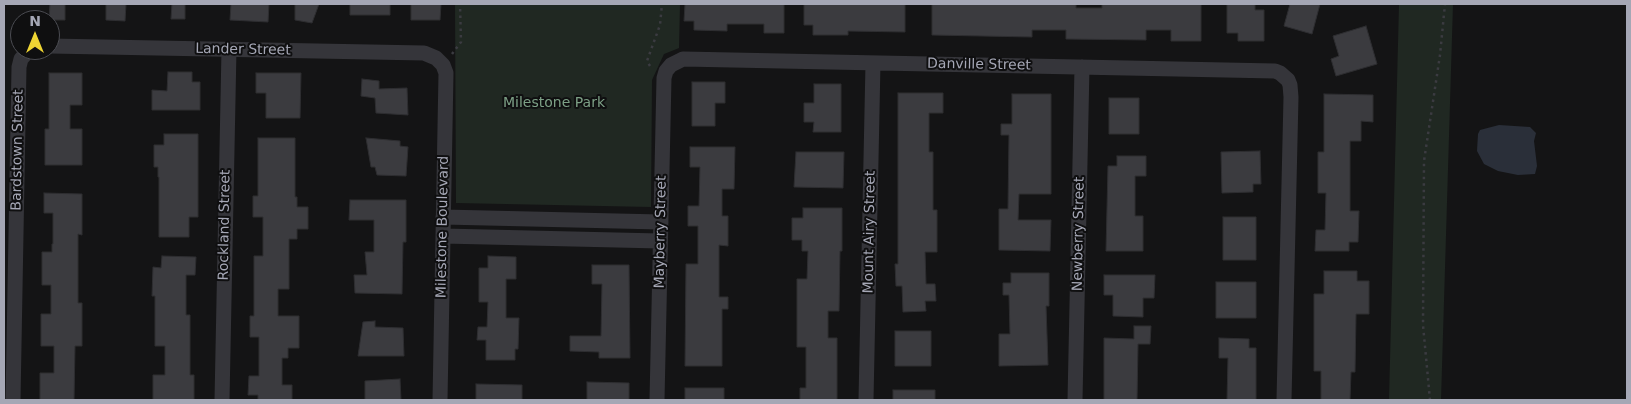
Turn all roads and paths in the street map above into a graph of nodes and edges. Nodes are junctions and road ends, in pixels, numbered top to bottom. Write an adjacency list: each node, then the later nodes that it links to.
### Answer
1 (460, 4): 7 (path)
2 (662, 4): 10 (path)
3 (1445, 4): 23 (path)
4 (60, 46): 5 (street, Lander Street)
5 (229, 49): 7 (street, Lander Street); 17 (street, Rockland Street)
6 (21, 60): 16 (street, Bardstown Street)
7 (440, 62): 12 (street, Milestone Boulevard)
8 (873, 63): 9 (street, Danville Street); 11 (street, Danville Street); 20 (street, Mount Airy Street)
9 (671, 65): 13 (street, Mayberry Street)
10 (650, 66)
11 (1082, 67): 21 (street, Newberry Street); 22 (street, Danville Street)
12 (444, 217): 13 (street); 14 (street, Milestone Boulevard)
13 (661, 222): 15 (street, Mayberry Street)
14 (443, 236): 15 (street); 18 (street, Milestone Boulevard)
15 (660, 241): 19 (street, Mayberry Street)
16 (12, 400)
17 (222, 400)
18 (440, 400)
19 (657, 400)
20 (866, 400)
21 (1075, 400)
22 (1284, 400)
23 (1430, 400)

